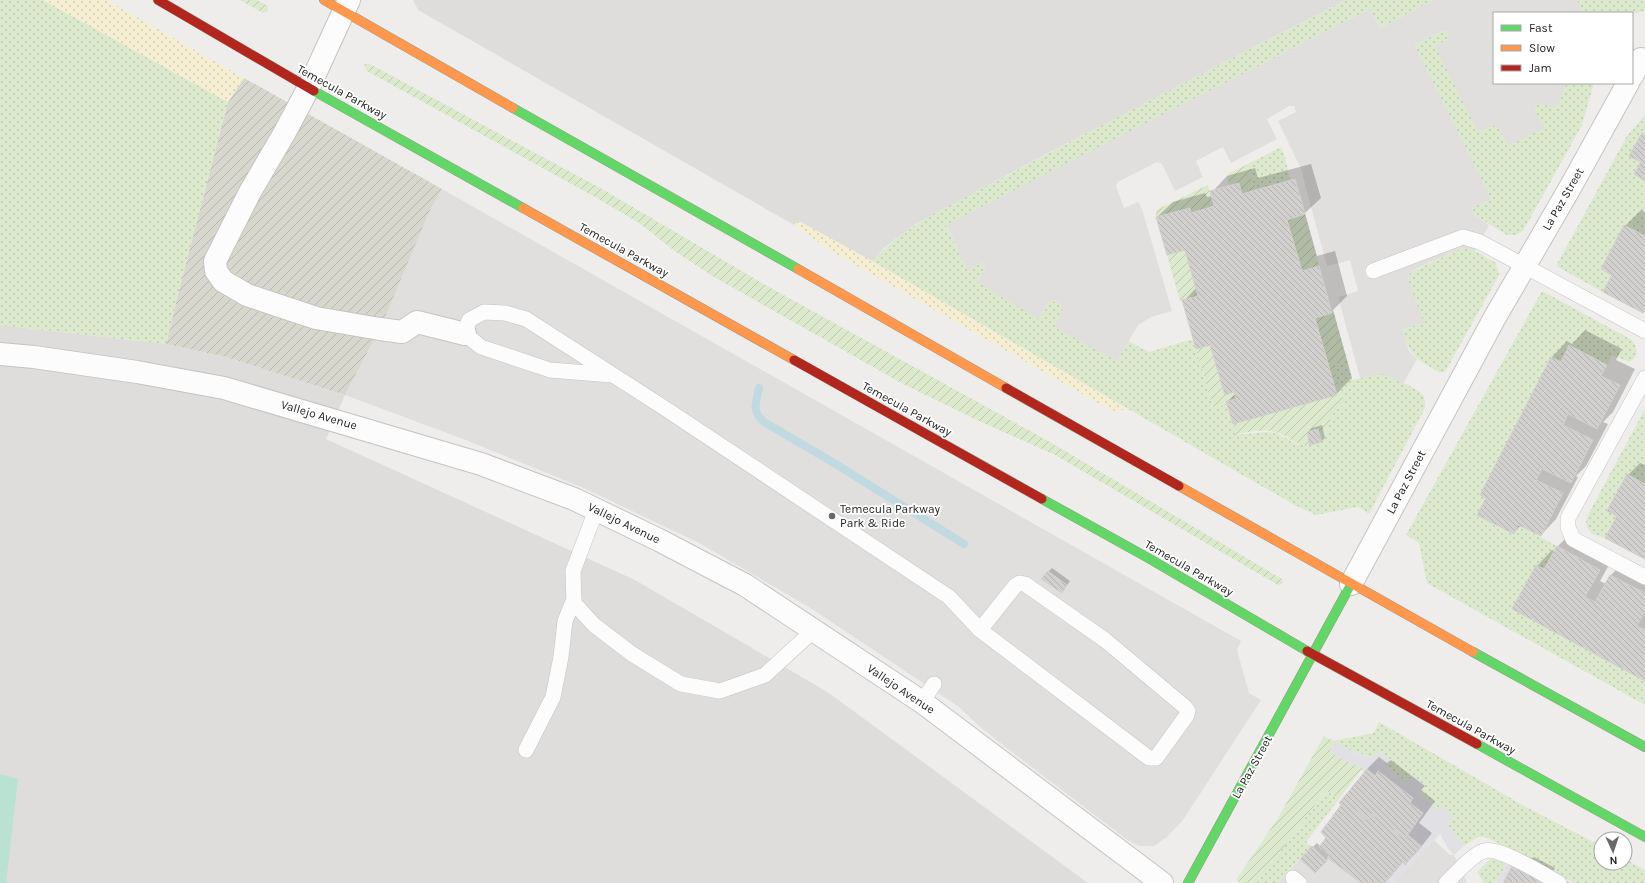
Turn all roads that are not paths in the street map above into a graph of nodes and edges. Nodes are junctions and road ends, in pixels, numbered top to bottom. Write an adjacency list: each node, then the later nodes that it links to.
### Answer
1 (158, 0): 5 (main road, Temecula Parkway)
2 (324, 0): 3 (main road)
3 (347, 6): 5 (street); 15 (main road)
4 (1627, 84): 6 (street, La Paz Street)
5 (309, 87): 9 (street); 19 (main road, Temecula Parkway)
6 (1524, 267): 7 (lane); 8 (lane); 15 (street, La Paz Street)
7 (1373, 271)
8 (1645, 331)
9 (465, 334): 11 (lane); 11 (lane)
10 (0, 354): 13 (street, Vallejo Avenue)
11 (612, 375): 18 (lane)
12 (1645, 378): 14 (lane)
13 (596, 510): 16 (lane); 17 (street, Vallejo Avenue)
14 (1645, 577)
15 (1352, 584): 19 (main road, La Paz Street); 22 (main road)
16 (574, 599): 17 (lane); 23 (lane)
17 (814, 630): 21 (street, Vallejo Avenue)
18 (980, 630): 18 (lane)
19 (1313, 654): 24 (main road, Temecula Parkway); 26 (main road, La Paz Street)
20 (934, 684): 21 (lane)
21 (922, 702): 25 (street, Vallejo Avenue)
22 (1645, 747)
23 (526, 750)
24 (1645, 837)
25 (1162, 883)
26 (1188, 883)
27 (1446, 883): 28 (lane)
28 (1559, 883)

